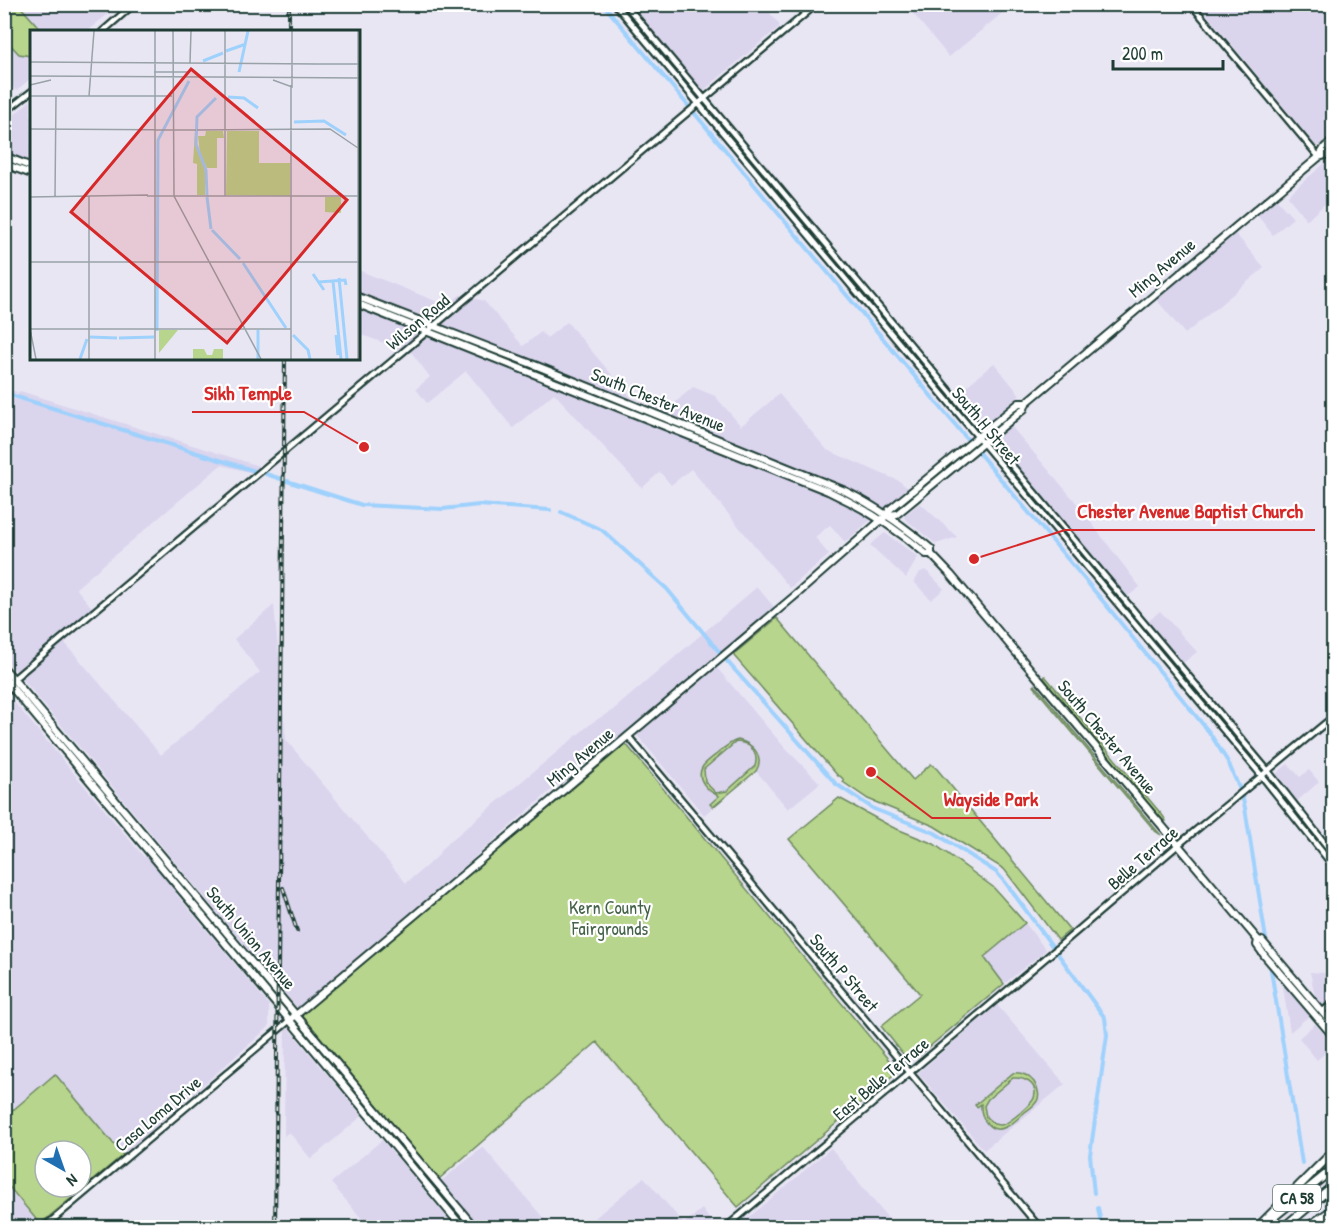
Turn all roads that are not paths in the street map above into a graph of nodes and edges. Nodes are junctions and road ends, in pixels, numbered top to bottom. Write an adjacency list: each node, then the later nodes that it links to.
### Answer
1 (134, 4): 6 (street)
2 (615, 4): 9 (street, South H Street)
3 (625, 4): 8 (street, South H Street)
4 (817, 4): 8 (street, Wilson Road)
5 (1191, 4): 14 (street)
6 (104, 30)
7 (30, 93): 10 (street)
8 (704, 99): 9 (street, Wilson Road); 22 (street, South H Street)
9 (699, 104): 20 (street, Wilson Road); 22 (street, South H Street)
10 (4, 113)
11 (1334, 140): 14 (main road, Ming Avenue)
12 (1334, 150): 14 (main road, Ming Avenue)
13 (4, 156): 16 (main road)
14 (1319, 157): 22 (main road, Ming Avenue)
15 (4, 164): 17 (main road)
16 (30, 166)
17 (30, 173)
18 (360, 298): 20 (main road, South Chester Avenue)
19 (360, 305): 21 (main road, South Chester Avenue)
20 (434, 327): 21 (street, Wilson Road); 25 (main road, South Chester Avenue)
21 (428, 332): 25 (main road, South Chester Avenue); 27 (street, Wilson Road)
22 (981, 439): 23 (street, South H Street); 24 (street, South H Street); 25 (main road, Ming Avenue)
23 (1017, 484): 24 (street); 31 (street, South H Street)
24 (1039, 499): 30 (street, South H Street)
25 (884, 517): 29 (main road, Ming Avenue); 33 (main road, South Chester Avenue)
26 (4, 668): 27 (main road, South Union Avenue)
27 (8, 682): 32 (main road, South Union Avenue); 32 (main road, South Union Avenue)
28 (1334, 716): 30 (street, Belle Terrace)
29 (628, 736): 48 (main road, Ming Avenue); 53 (street, South P Street)
30 (1268, 771): 31 (street, Belle Terrace); 35 (street, South H Street)
31 (1262, 776): 33 (street, Belle Terrace); 37 (street, South H Street)
32 (123, 814): 34 (main road, South Union Avenue); 36 (main road, South Union Avenue)
33 (1178, 845): 43 (street, Belle Terrace); 44 (main road, South Chester Avenue)
34 (146, 846): 36 (main road); 38 (main road, South Union Avenue)
35 (1334, 855)
36 (167, 862): 39 (main road, South Union Avenue)
37 (1334, 867)
38 (168, 874): 39 (main road); 40 (main road, South Union Avenue)
39 (196, 896): 41 (main road, South Union Avenue)
40 (195, 906): 41 (main road); 42 (main road, South Union Avenue)
41 (224, 930): 45 (main road, South Union Avenue)
42 (224, 940): 45 (main road); 49 (main road, South Union Avenue)
43 (1055, 950): 53 (street, East Belle Terrace)
44 (1276, 962): 47 (main road, South Chester Avenue); 47 (main road, South Chester Avenue)
45 (254, 965): 48 (main road, South Union Avenue)
46 (1334, 1002): 47 (street)
47 (1319, 1014): 50 (main road, South Chester Avenue); 51 (main road); 52 (main road, South Chester Avenue)
48 (296, 1015): 49 (main road, Ming Avenue); 60 (main road, South Union Avenue)
49 (290, 1020): 58 (street, Casa Loma Drive); 59 (main road, South Union Avenue)
50 (1334, 1026)
51 (1334, 1031)
52 (1334, 1037)
53 (910, 1072): 61 (street, East Belle Terrace); 62 (street, South P Street)
54 (1334, 1151): 63 (highway)
55 (1334, 1168): 63 (highway, CA 58)
56 (1334, 1185): 64 (highway, CA 58)
57 (1334, 1209): 65 (highway)
58 (43, 1227)
59 (464, 1227)
60 (474, 1227)
61 (725, 1227)
62 (1040, 1227)
63 (1259, 1227)
64 (1283, 1227)
65 (1306, 1227)

